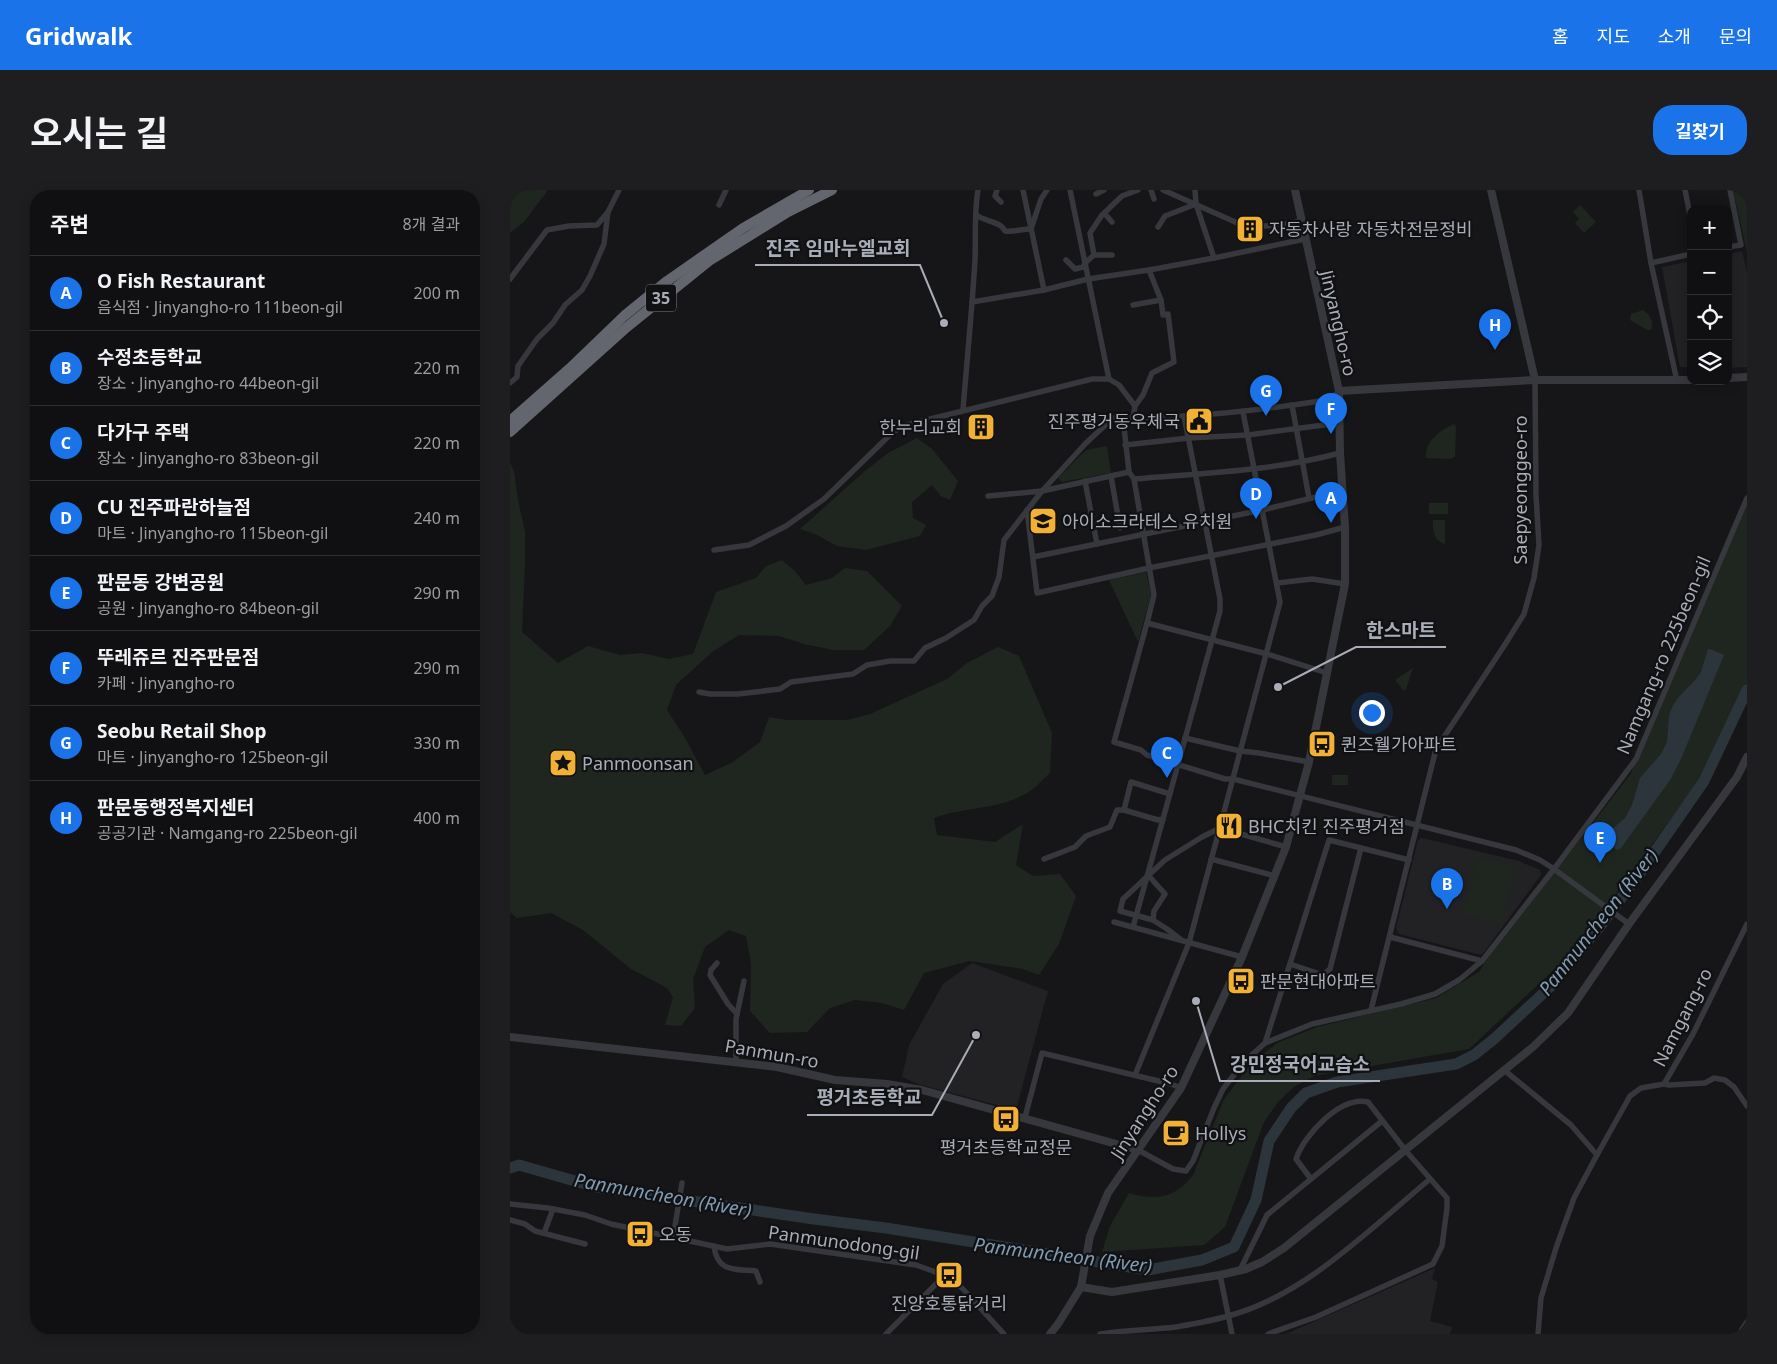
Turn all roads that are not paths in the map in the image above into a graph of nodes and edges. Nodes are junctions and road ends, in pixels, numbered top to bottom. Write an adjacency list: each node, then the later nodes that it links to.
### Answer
1 (619, 190): 26 (street)
2 (726, 190): 24 (street)
3 (809, 190): 64 (highway, 35)
4 (832, 190): 67 (highway, 35)
5 (978, 190): 28 (street)
6 (997, 190): 22 (street)
7 (1023, 190): 32 (street)
8 (1047, 190): 32 (street)
9 (1070, 190): 41 (street)
10 (1104, 190): 20 (street)
11 (1138, 190): 27 (street)
12 (1151, 190): 21 (street)
13 (1163, 190): 23 (street)
14 (1195, 190): 23 (street)
15 (1295, 190): 29 (street, Jinyangho-ro)
16 (1491, 190): 52 (street, Saepyeonggeo-ro)
17 (1639, 190): 40 (street)
18 (1685, 190): 25 (street)
19 (1730, 190): 34 (street)
20 (1096, 194)
21 (1154, 199)
22 (1001, 202)
23 (1196, 204): 29 (street); 31 (street); 38 (street)
24 (719, 205)
25 (1688, 205)
26 (608, 212): 43 (street); 55 (street)
27 (1105, 214): 30 (street); 35 (street)
28 (976, 215): 32 (street); 47 (street)
29 (1301, 220): 33 (street, Jinyangho-ro)
30 (1112, 222)
31 (1158, 227)
32 (1031, 229): 45 (street)
33 (1305, 239): 38 (street); 56 (street, Jinyangho-ro)
34 (1732, 246)
35 (1094, 254): 36 (street); 41 (street)
36 (1112, 255)
37 (1687, 255): 40 (street)
38 (1214, 258): 42 (street)
39 (1066, 260): 41 (street)
40 (1651, 262): 54 (street)
41 (1085, 263): 44 (street)
42 (1149, 270): 44 (street); 46 (street)
43 (510, 279)
44 (1088, 279): 45 (street); 51 (street)
45 (1044, 290): 47 (street)
46 (1161, 300): 48 (street); 58 (street)
47 (972, 302): 59 (street)
48 (1133, 305)
49 (1747, 377): 50 (street)
50 (1732, 378)
51 (1109, 379): 58 (street); 59 (street)
52 (1535, 380): 54 (street); 56 (street); 113 (street, Saepyeonggeo-ro)
53 (1687, 380): 54 (street)
54 (1677, 381)
55 (510, 383)
56 (1339, 391): 57 (street); 65 (street, Jinyangho-ro)
57 (1292, 405): 60 (street); 66 (street)
58 (1135, 406): 63 (street)
59 (963, 410): 92 (street)
60 (1243, 412): 61 (street); 68 (street)
61 (1184, 416): 63 (street); 69 (street)
62 (1123, 418): 63 (street); 70 (street); 80 (street)
63 (1132, 418)
64 (510, 421)
65 (1339, 423): 66 (street); 71 (street, Jinyangho-ro)
66 (1296, 428): 68 (street); 72 (street)
67 (510, 432)
68 (1248, 435): 69 (street); 73 (street)
69 (1188, 438): 70 (street); 75 (street)
70 (1126, 445): 74 (street)
71 (1340, 454): 72 (street); 79 (street, Jinyangho-ro)
72 (1302, 463): 73 (street); 82 (street)
73 (1254, 470): 75 (street); 85 (street)
74 (1129, 472): 76 (street); 77 (street)
75 (1196, 474): 77 (street); 86 (street)
76 (1111, 476): 78 (street); 88 (street)
77 (1134, 479): 89 (street)
78 (1085, 481): 80 (street); 90 (street)
79 (1343, 488): 82 (street); 87 (street, Jinyangho-ro)
80 (1042, 491): 81 (street); 84 (street)
81 (988, 496)
82 (1309, 498): 85 (street)
83 (1747, 498): 120 (street, Namgang-ro 225beon-gil)
84 (1027, 510): 94 (street); 102 (street)
85 (1262, 510): 86 (street); 91 (street)
86 (1204, 522): 89 (street); 93 (street)
87 (1346, 527): 91 (street); 97 (street, Jinyangho-ro)
88 (1120, 528)
89 (1143, 534): 90 (street); 95 (street)
90 (1097, 544): 94 (street)
91 (1269, 544): 93 (street); 96 (street)
92 (714, 550)
93 (1211, 556): 95 (street); 99 (street)
94 (1032, 557): 95 (street)
95 (1149, 568): 98 (street)
96 (1276, 583): 97 (street); 100 (street)
97 (1345, 584): 101 (street, Jinyangho-ro)
98 (1147, 623): 99 (street); 107 (street)
99 (1213, 640): 100 (street); 103 (street)
100 (1267, 654): 101 (street); 104 (street)
101 (1327, 673): 106 (street, Jinyangho-ro)
102 (699, 692)
103 (1185, 738): 104 (street); 107 (street)
104 (1240, 751): 106 (street); 108 (street)
105 (1747, 757): 128 (street)
106 (1309, 762): 110 (street, Jinyangho-ro)
107 (1178, 765): 108 (street); 109 (street)
108 (1233, 779): 110 (street); 114 (street)
109 (1170, 794): 111 (street); 112 (street)
110 (1301, 797): 113 (street); 115 (street, Jinyangho-ro)
111 (1124, 810): 112 (street); 117 (street)
112 (1163, 819): 121 (street)
113 (1416, 825): 119 (street, Saepyeonggeo-ro); 120 (street)
114 (1220, 828): 115 (street); 118 (street); 121 (street)
115 (1286, 847): 122 (street, Jinyangho-ro)
116 (1361, 848): 119 (street); 137 (street); 137 (street)
117 (1044, 859)
118 (1211, 859): 122 (street); 133 (street)
119 (1409, 860): 131 (street, Saepyeonggeo-ro)
120 (1554, 869): 128 (street); 135 (street, Namgang-ro 225beon-gil)
121 (1148, 875): 124 (street); 125 (street); 126 (street)
122 (1275, 876): 134 (street, Jinyangho-ro)
123 (1117, 895): 124 (street)
124 (1124, 899): 125 (street)
125 (1137, 916): 126 (street); 130 (street)
126 (1153, 920): 132 (street)
127 (1114, 922): 130 (street)
128 (1626, 922): 144 (street)
129 (1747, 924): 146 (street, Namgang-ro)
130 (1133, 928): 132 (street)
131 (1390, 937): 135 (street); 139 (street, Saepyeonggeo-ro)
132 (1181, 940): 133 (street)
133 (1189, 943): 134 (street); 145 (street)
134 (1242, 957): 147 (street, Jinyangho-ro)
135 (1482, 961): 139 (street, Namgang-ro 225beon-gil)
136 (717, 963): 140 (street)
137 (1290, 964): 142 (street)
138 (744, 981): 140 (street)
139 (1371, 1010): 142 (street, Namgang-ro 225beon-gil)
140 (737, 1014): 143 (street)
141 (510, 1037): 143 (street, Panmun-ro)
142 (1265, 1043): 151 (street)
143 (736, 1062): 149 (street, Panmun-ro)
144 (1504, 1070): 152 (street); 153 (street)
145 (1135, 1075): 147 (street); 149 (street)
146 (1664, 1084): 148 (street); 153 (street, Namgang-ro)
147 (1181, 1088): 151 (street, Jinyangho-ro)
148 (1747, 1106)
149 (1025, 1117): 151 (street, Panmun-ro)
150 (1382, 1121): 152 (street); 154 (street); 154 (street)
151 (1138, 1150): 168 (street, Jinyangho-ro)
152 (1406, 1151): 155 (street); 164 (street)
153 (1598, 1155): 180 (street, Namgang-ro)
154 (1311, 1179): 164 (street)
155 (1430, 1179): 169 (street); 179 (street)
156 (682, 1183): 161 (street)
157 (510, 1204): 158 (street, Panmunodong-gil)
158 (553, 1209): 160 (street); 161 (street, Panmunodong-gil)
159 (510, 1220): 160 (street)
160 (544, 1233): 162 (street)
161 (673, 1238): 163 (street, Panmunodong-gil)
162 (585, 1244)
163 (714, 1246): 166 (street, Panmunodong-gil); 167 (street)
164 (1240, 1270): 165 (street)
165 (1220, 1275): 168 (street); 169 (street)
166 (943, 1277): 173 (street); 174 (street, Panmunodong-gil)
167 (760, 1282)
168 (1082, 1283): 175 (street, Jinyangho-ro)
169 (1228, 1316): 171 (street); 178 (street)
170 (1747, 1322): 181 (street)
171 (1176, 1326): 172 (street); 177 (street)
172 (1126, 1333): 176 (street)
173 (886, 1334)
174 (1004, 1334)
175 (1050, 1334)
176 (1100, 1334)
177 (1178, 1334)
178 (1232, 1334)
179 (1268, 1334)
180 (1538, 1334)
181 (1739, 1334)

